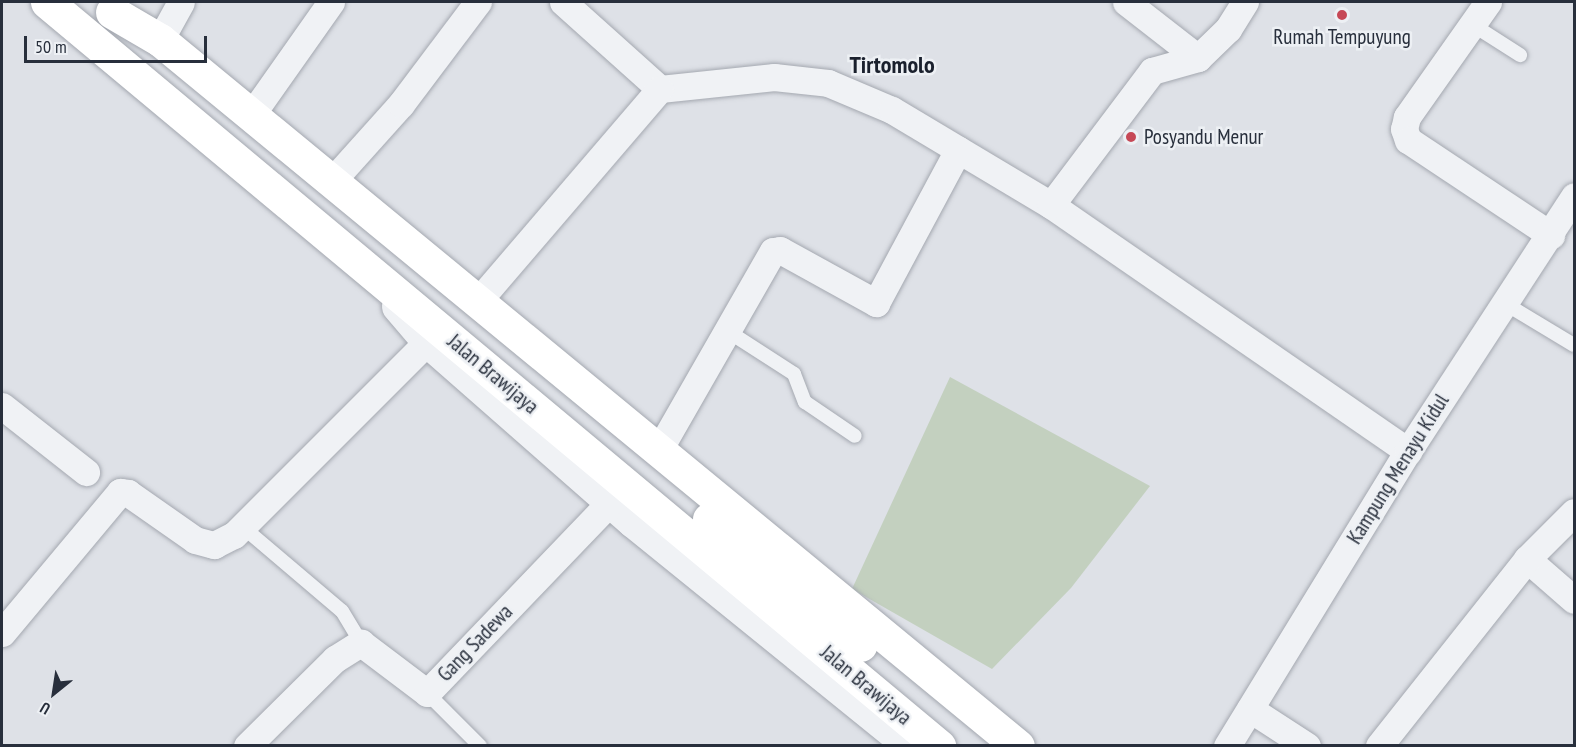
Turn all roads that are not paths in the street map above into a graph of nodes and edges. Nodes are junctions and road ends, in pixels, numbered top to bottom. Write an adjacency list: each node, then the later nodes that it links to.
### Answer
1 (47, 2): 21 (highway, Jalan Brawijaya)
2 (181, 2): 11 (street)
3 (331, 2): 15 (street)
4 (478, 2): 17 (street)
5 (563, 2): 14 (street)
6 (1126, 2): 13 (street)
7 (1245, 2): 13 (street)
8 (1488, 2): 10 (street)
9 (105, 7): 11 (highway); 45 (highway, Jalan Brawijaya)
10 (1473, 25): 12 (lane); 20 (street)
11 (160, 40): 15 (highway)
12 (1520, 55)
13 (1198, 57): 19 (street)
14 (660, 89): 16 (street); 22 (street)
15 (252, 114): 17 (highway)
16 (958, 150): 19 (street); 24 (street)
17 (332, 181): 22 (highway)
18 (1575, 196): 20 (street, Kampung Menayu Kidul)
19 (1051, 205): 30 (street)
20 (1551, 235): 23 (street, Kampung Menayu Kidul)
21 (364, 267): 25 (street); 44 (highway, Jalan Brawijaya)
22 (478, 301): 29 (highway)
23 (1506, 303): 26 (lane); 30 (street, Kampung Menayu Kidul)
24 (726, 330): 28 (lane); 29 (street)
25 (428, 342): 32 (street); 34 (street)
26 (1575, 345)
27 (2, 406): 31 (street)
28 (855, 436)
29 (660, 448): 46 (highway)
30 (1408, 450): 40 (street, Kampung Menayu Kidul)
31 (86, 472)
32 (612, 500): 39 (street, Gang Sadewa); 43 (street)
33 (1575, 512): 35 (street)
34 (244, 528): 37 (street); 38 (lane)
35 (1527, 559): 36 (street); 49 (street)
36 (1575, 600)
37 (2, 633)
38 (361, 643): 39 (street, Gang Sadewa); 41 (street)
39 (427, 693): 42 (lane)
40 (1250, 709): 47 (street, Kampung Menayu Kidul); 48 (street)
41 (247, 746)
42 (480, 746)
43 (911, 746)
44 (939, 746)
45 (984, 746)
46 (1018, 746)
47 (1227, 746)
48 (1307, 746)
49 (1379, 746)

